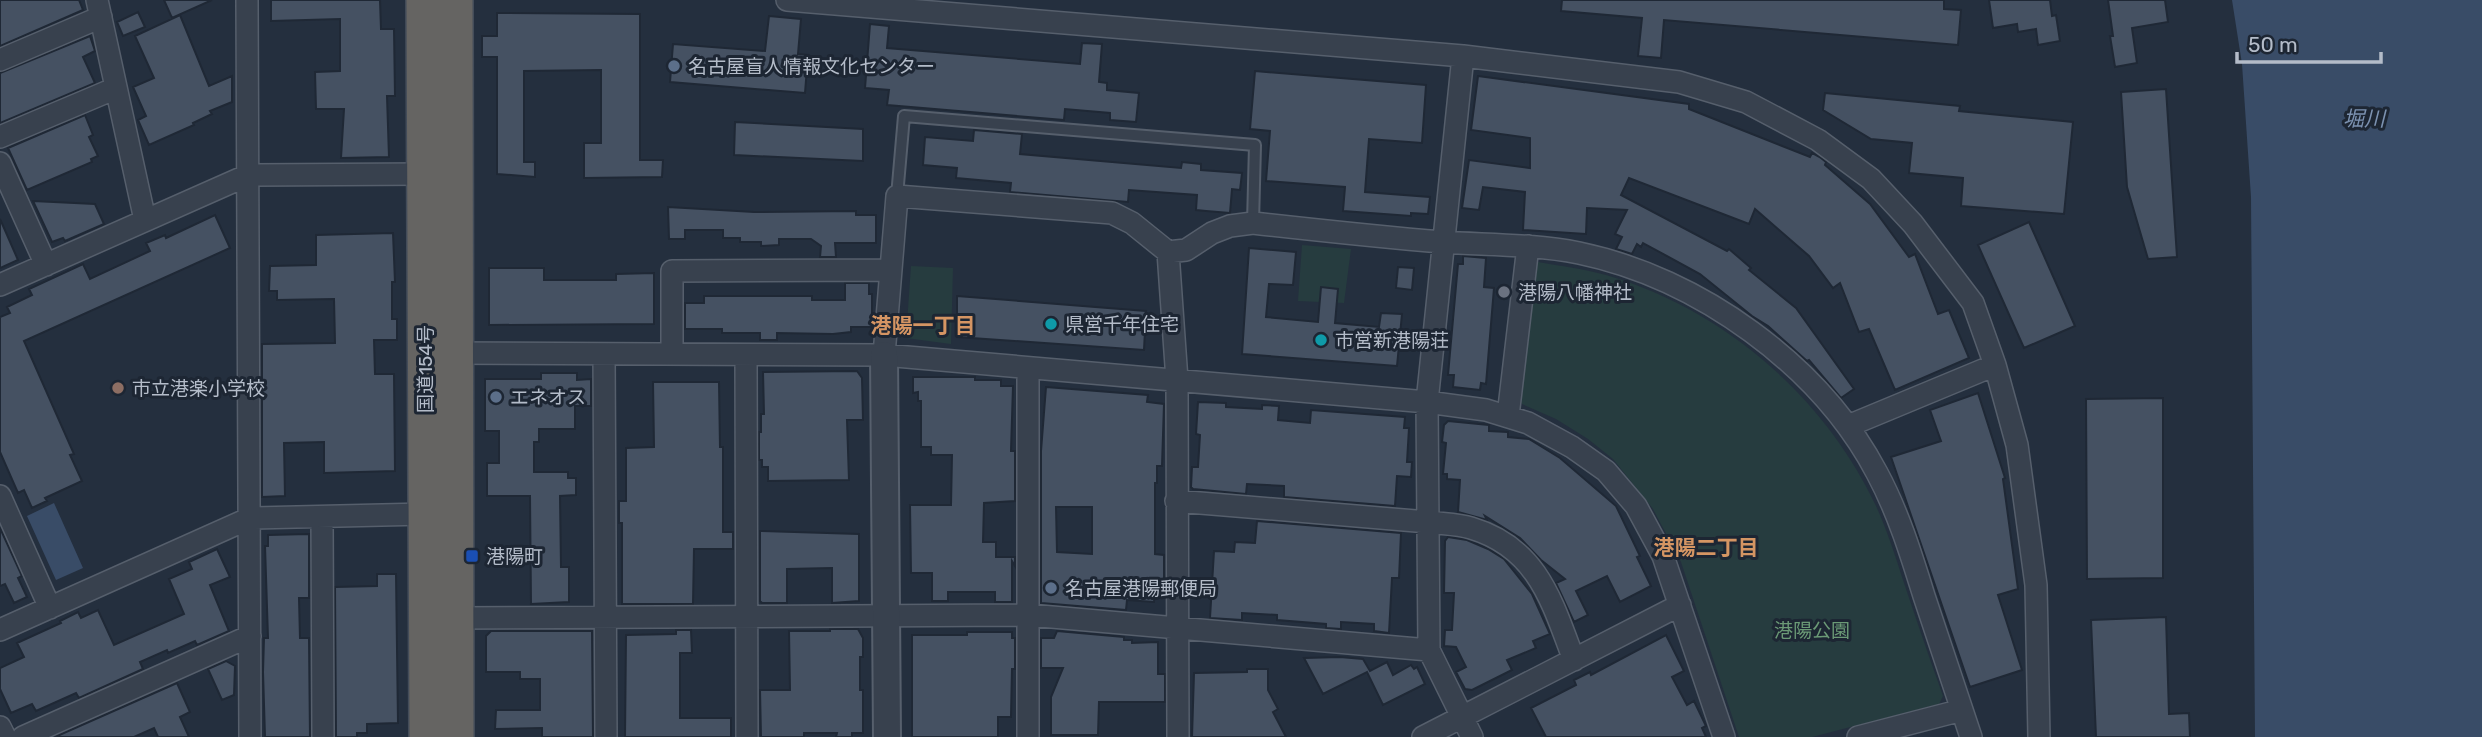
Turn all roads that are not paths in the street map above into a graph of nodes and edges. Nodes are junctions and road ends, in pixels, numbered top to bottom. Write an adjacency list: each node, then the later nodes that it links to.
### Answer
1 (247, 0): 12 (street)
2 (424, 0): 11 (highway, 国道154号)
3 (455, 0): 22 (highway, 国道154号)
4 (787, 0): 6 (street)
5 (99, 8): 7 (street); 8 (street)
6 (1463, 57): 16 (street); 27 (street)
7 (0, 60)
8 (116, 88): 9 (street); 14 (street)
9 (0, 137)
10 (0, 163): 19 (street)
11 (424, 174): 12 (street); 22 (highway, 国道154号)
12 (248, 175): 14 (street); 37 (street)
13 (897, 196): 15 (lane); 18 (street); 20 (street)
14 (145, 220): 19 (street)
15 (1253, 223): 16 (street); 18 (street)
16 (1444, 242): 17 (street); 30 (street)
17 (1528, 246): 31 (street); 32 (street)
18 (1168, 252): 29 (street)
19 (46, 265): 21 (street)
20 (891, 270): 24 (street); 26 (street)
21 (0, 285)
22 (440, 353): 23 (street); 35 (highway, 国道154号); 45 (highway, 国道154号)
23 (604, 354): 24 (street); 44 (street)
24 (672, 354): 25 (street)
25 (746, 355): 26 (street); 42 (street)
26 (884, 355): 28 (street); 43 (street)
27 (1996, 365): 32 (street); 70 (street)
28 (1028, 368): 29 (street); 41 (street)
29 (1177, 380): 30 (street); 33 (street)
30 (1427, 402): 31 (street); 38 (street)
31 (1508, 416): 39 (street)
32 (1848, 426): 51 (street)
33 (1176, 501): 38 (street); 46 (street)
34 (2, 505): 40 (street)
35 (425, 514): 36 (street); 58 (highway, 国道154号)
36 (322, 517): 37 (street); 57 (street)
37 (250, 518): 40 (street); 48 (street)
38 (1428, 522): 49 (street); 50 (street)
39 (1680, 605): 50 (street); 67 (street)
40 (50, 608): 47 (street)
41 (1029, 615): 43 (street); 46 (street); 63 (street)
42 (748, 616): 43 (street); 44 (street); 61 (street)
43 (886, 616): 62 (street)
44 (605, 617): 45 (street); 60 (street)
45 (456, 618): 59 (highway, 国道154号)
46 (1177, 628): 49 (street); 64 (street)
47 (0, 631)
48 (250, 636): 55 (street); 56 (street)
49 (1429, 650): 52 (street)
50 (1574, 660): 52 (street)
51 (1962, 710): 68 (street); 69 (street)
52 (1462, 717): 65 (street); 66 (street)
53 (0, 727): 54 (street)
54 (5, 737)
55 (23, 737)
56 (250, 737)
57 (323, 737)
58 (427, 737)
59 (456, 737)
60 (606, 737)
61 (747, 737)
62 (887, 737)
63 (1028, 737)
64 (1178, 737)
65 (1423, 737)
66 (1472, 737)
67 (1724, 737)
68 (1858, 737)
69 (1970, 737)
70 (2039, 737)

